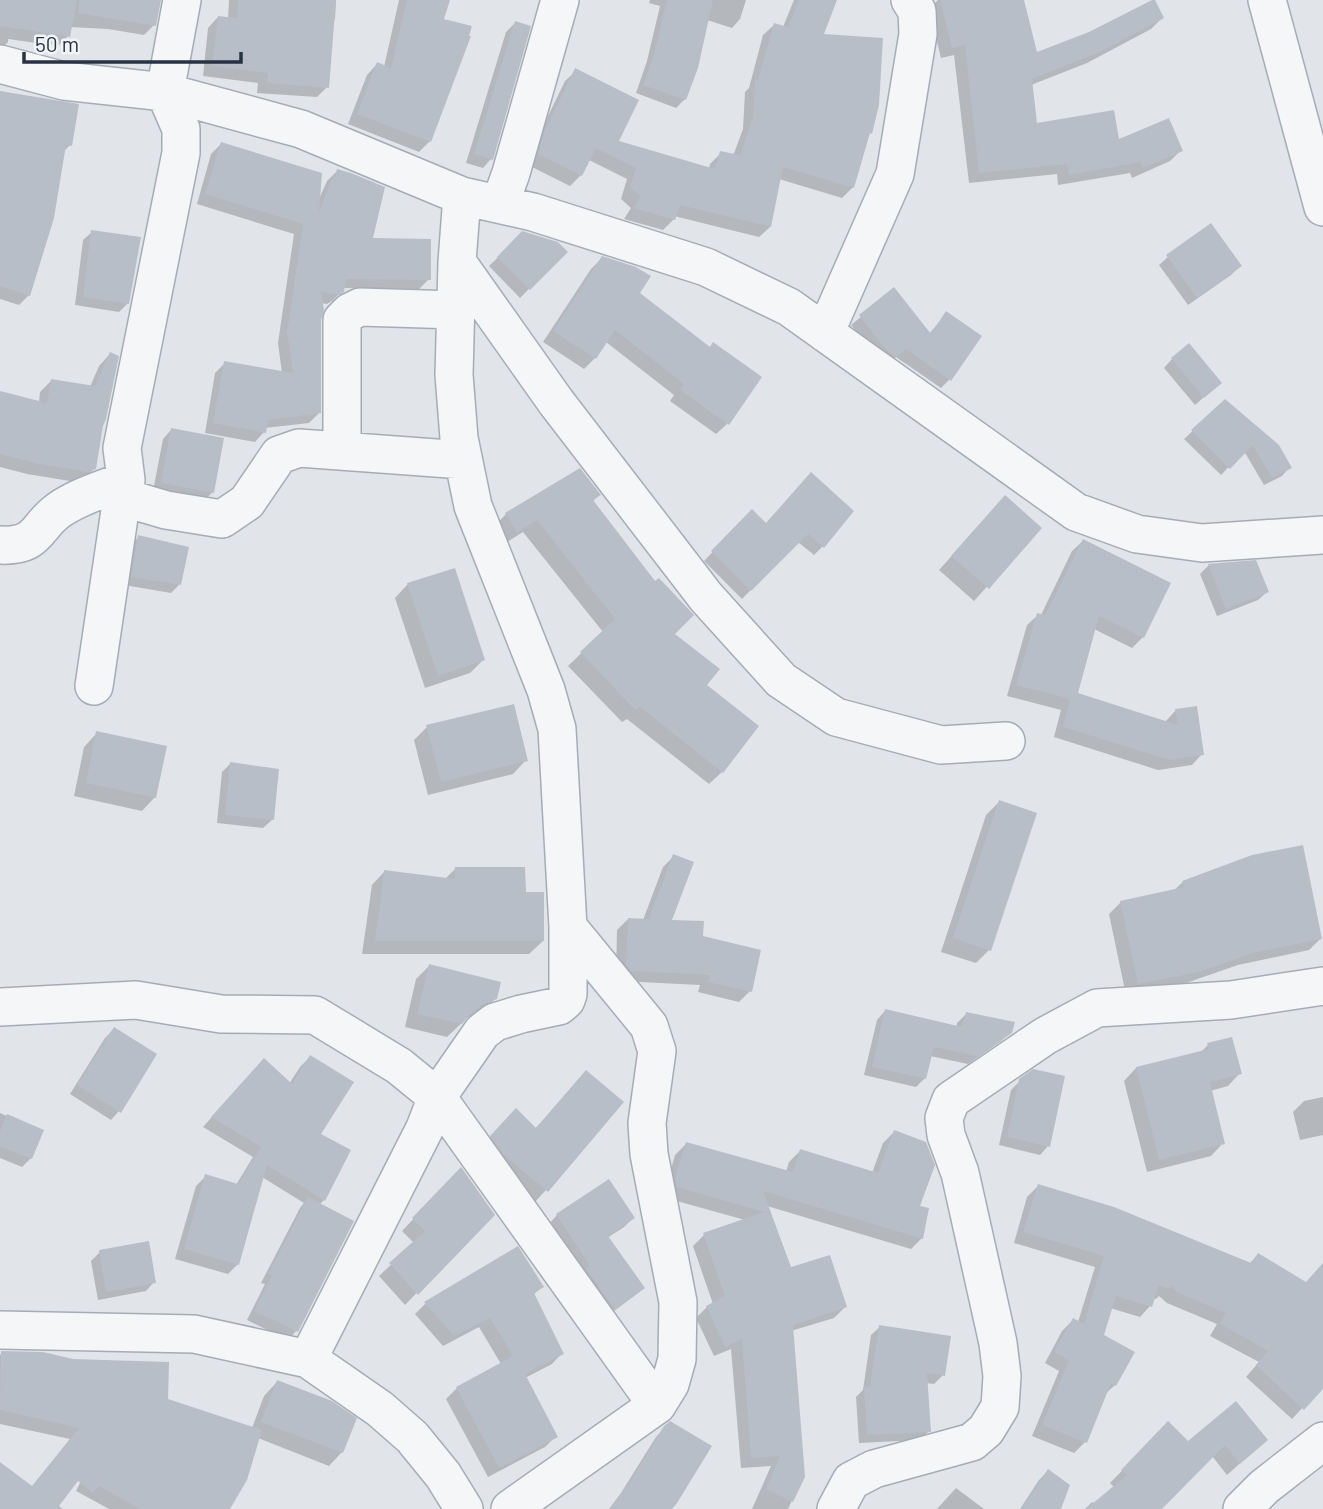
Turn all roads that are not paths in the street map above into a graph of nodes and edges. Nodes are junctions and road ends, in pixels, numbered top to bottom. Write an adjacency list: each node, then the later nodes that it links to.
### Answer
1 (182, 0): 6 (street)
2 (560, 0): 8 (street)
3 (910, 0): 12 (street)
4 (1267, 0): 9 (street)
5 (0, 64): 6 (street)
6 (165, 92): 7 (street); 15 (street)
7 (462, 196): 8 (street); 10 (street)
8 (499, 204): 12 (street)
9 (1323, 207)
10 (457, 262): 11 (street); 19 (street)
11 (456, 310): 13 (street); 14 (street)
12 (825, 333): 16 (street)
13 (342, 451): 14 (street); 15 (street)
14 (463, 460): 20 (street)
15 (124, 489): 17 (street); 18 (street)
16 (1323, 535)
17 (0, 545)
18 (94, 686)
19 (1006, 741)
20 (568, 927): 23 (street); 26 (street)
21 (1323, 986): 30 (street)
22 (0, 1007): 23 (street)
23 (437, 1097): 25 (street); 26 (street)
24 (0, 1330): 25 (street)
25 (308, 1359): 28 (street)
26 (657, 1405): 29 (street)
27 (1323, 1441): 31 (street)
28 (464, 1509)
29 (510, 1509)
30 (836, 1509)
31 (1242, 1509)

